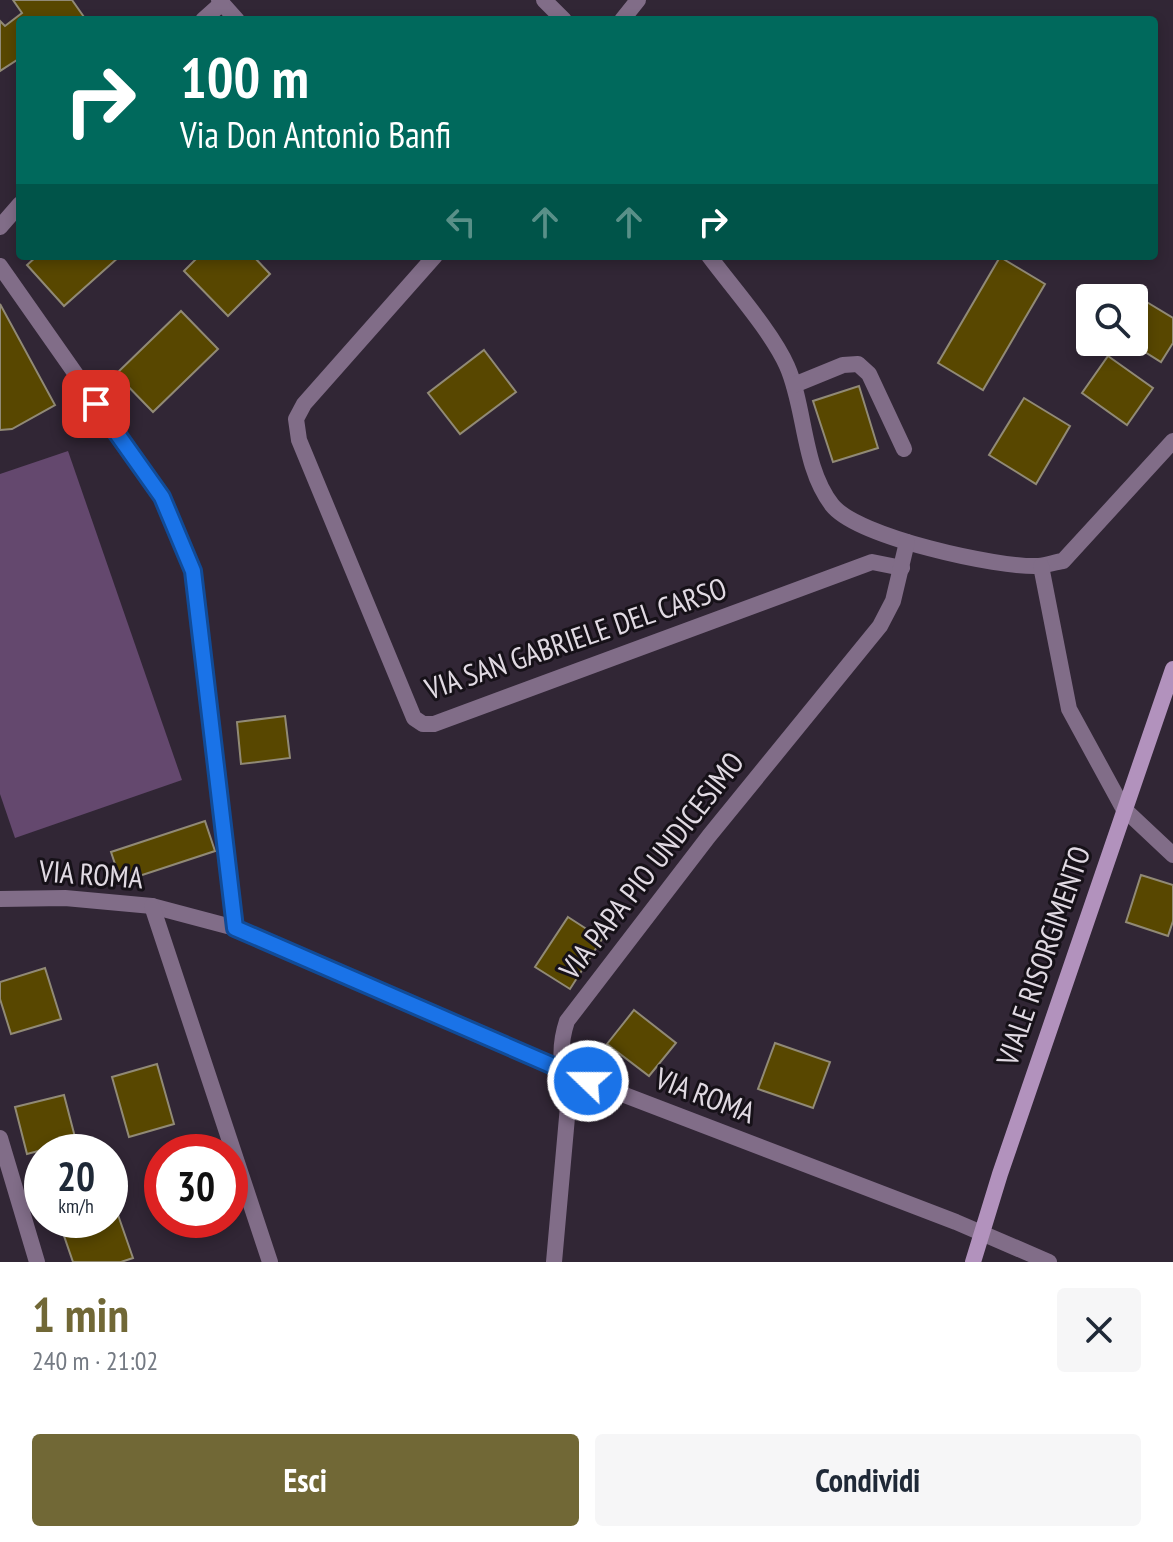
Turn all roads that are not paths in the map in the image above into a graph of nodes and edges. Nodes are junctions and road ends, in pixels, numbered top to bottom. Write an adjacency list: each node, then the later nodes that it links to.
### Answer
1 (544, 0): 3 (street)
2 (638, 0): 4 (street)
3 (560, 16)
4 (625, 16)
5 (16, 209): 6 (street)
6 (0, 227)
7 (431, 260): 15 (street, VIA SAN GABRIELE DEL CARSO)
8 (712, 260): 10 (street)
9 (0, 266): 21 (street)
10 (794, 385): 12 (street); 13 (street)
11 (1173, 441): 14 (street)
12 (904, 449)
13 (907, 542): 14 (street); 15 (street, VIA PAPA PIO UNDICESIMO)
14 (1041, 566): 17 (street)
15 (902, 568): 22 (street, VIA PAPA PIO UNDICESIMO)
16 (1173, 669): 17 (street, VIALE RISORGIMENTO)
17 (1123, 808): 18 (street); 24 (street, VIALE RISORGIMENTO)
18 (1173, 855)
19 (0, 899): 20 (street, VIA ROMA)
20 (152, 906): 21 (street, VIA ROMA); 26 (street)
21 (235, 928): 22 (street, VIA ROMA)
22 (562, 1071): 24 (street, VIA ROMA); 27 (street, VIA PAPA PIO UNDICESIMO)
23 (0, 1138): 25 (street)
24 (981, 1232): 28 (street, VIALE RISORGIMENTO); 29 (street, VIA ROMA)
25 (37, 1262)
26 (270, 1262)
27 (554, 1262)
28 (973, 1262)
29 (1049, 1262)

